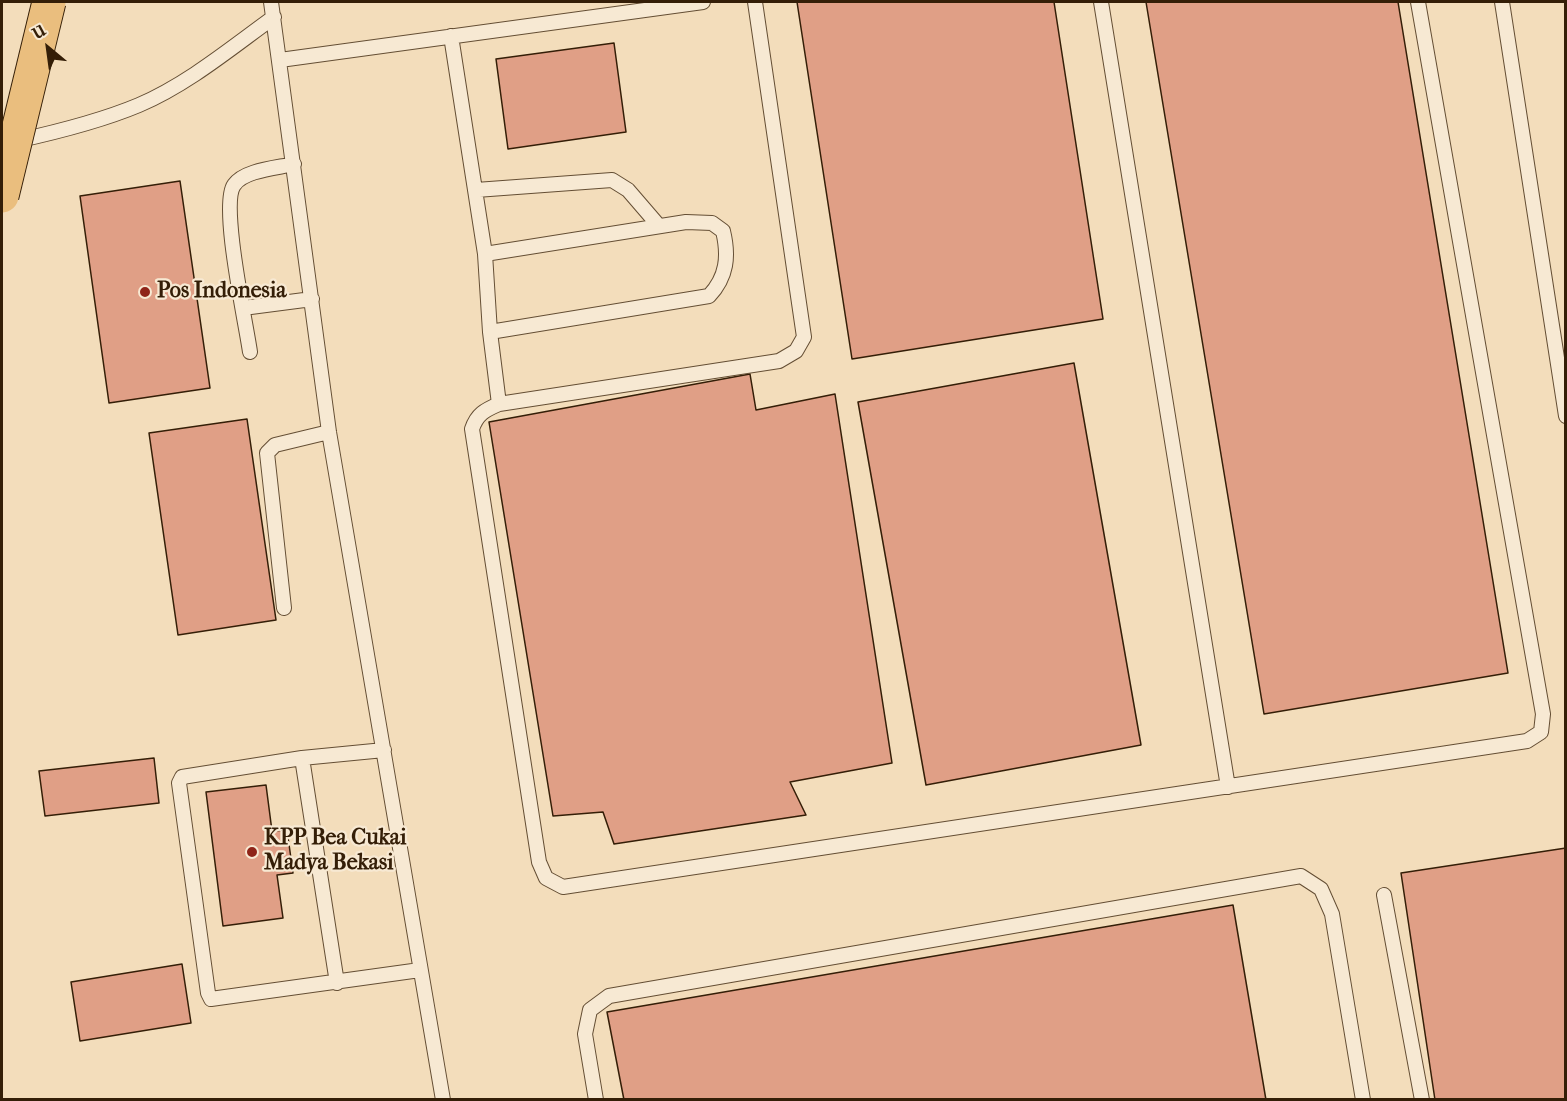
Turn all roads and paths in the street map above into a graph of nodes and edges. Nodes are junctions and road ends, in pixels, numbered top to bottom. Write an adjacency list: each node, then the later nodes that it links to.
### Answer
1 (49, 2): 14 (highway, bridge)
2 (271, 2): 8 (lane)
3 (703, 2): 9 (lane)
4 (755, 2): 21 (lane)
5 (1101, 2): 27 (lane)
6 (1419, 2): 27 (lane)
7 (1502, 2): 22 (lane)
8 (274, 17): 10 (lane); 11 (lane)
9 (451, 36): 10 (lane); 13 (lane)
10 (280, 60): 12 (lane)
11 (2, 144)
12 (294, 164): 17 (lane); 18 (lane)
13 (476, 190): 15 (lane); 16 (lane)
14 (2, 196)
15 (659, 226): 16 (lane); 19 (lane)
16 (485, 254): 19 (lane)
17 (312, 299): 18 (lane); 23 (lane)
18 (243, 308): 20 (lane)
19 (490, 332): 21 (lane)
20 (250, 352)
21 (500, 405): 27 (lane)
22 (1566, 417)
23 (330, 432): 24 (lane); 25 (lane)
24 (284, 608)
25 (384, 750): 26 (lane); 29 (lane)
26 (302, 758): 30 (lane); 30 (lane)
27 (1228, 786)
28 (1384, 895): 34 (lane)
29 (420, 970): 30 (lane); 31 (lane)
30 (337, 983)
31 (443, 1100)
32 (596, 1100): 33 (lane)
33 (1363, 1100)
34 (1422, 1100)

